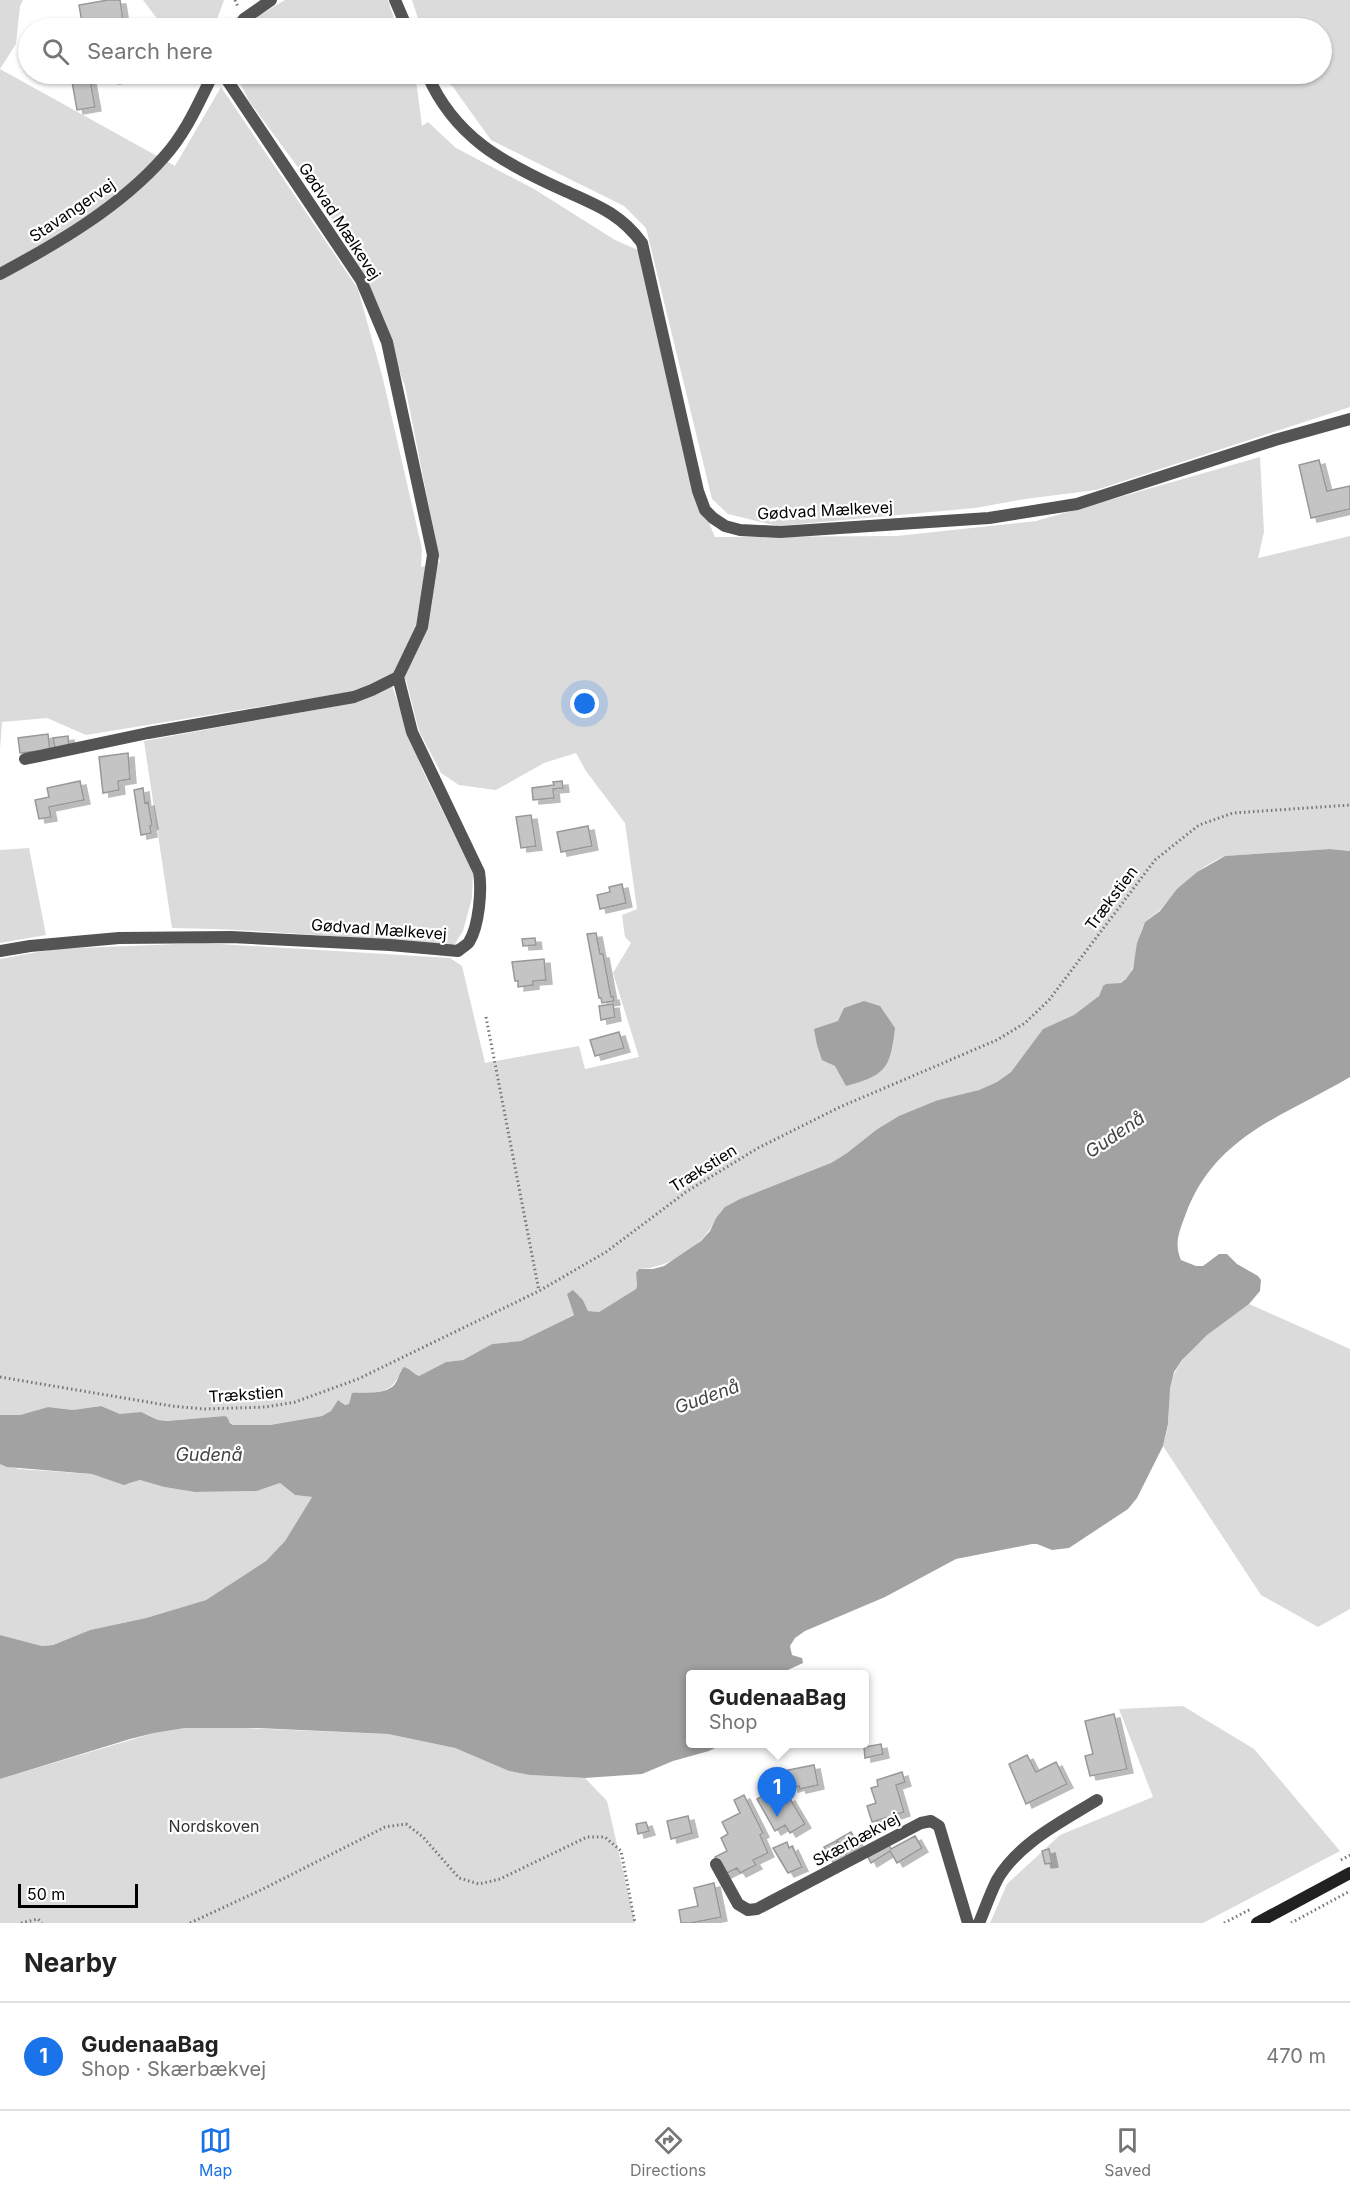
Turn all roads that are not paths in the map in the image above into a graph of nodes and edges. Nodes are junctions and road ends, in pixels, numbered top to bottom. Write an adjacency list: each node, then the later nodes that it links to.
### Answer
1 (271, 0): 3 (street)
2 (395, 0): 4 (street)
3 (245, 18)
4 (403, 18)
5 (208, 84): 8 (street, Stavangervej)
6 (230, 84): 10 (street, Gødvad Mælkevej)
7 (432, 84): 9 (street, Gødvad Mælkevej)
8 (0, 274)
9 (1350, 419)
10 (398, 677): 11 (street); 12 (street, Gødvad Mælkevej)
11 (25, 759)
12 (0, 951)
13 (1097, 1800): 17 (street)
14 (716, 1864): 16 (street, Skærbækvej)
15 (1350, 1873): 18 (street)
16 (968, 1923)
17 (979, 1923)
18 (1257, 1923)

